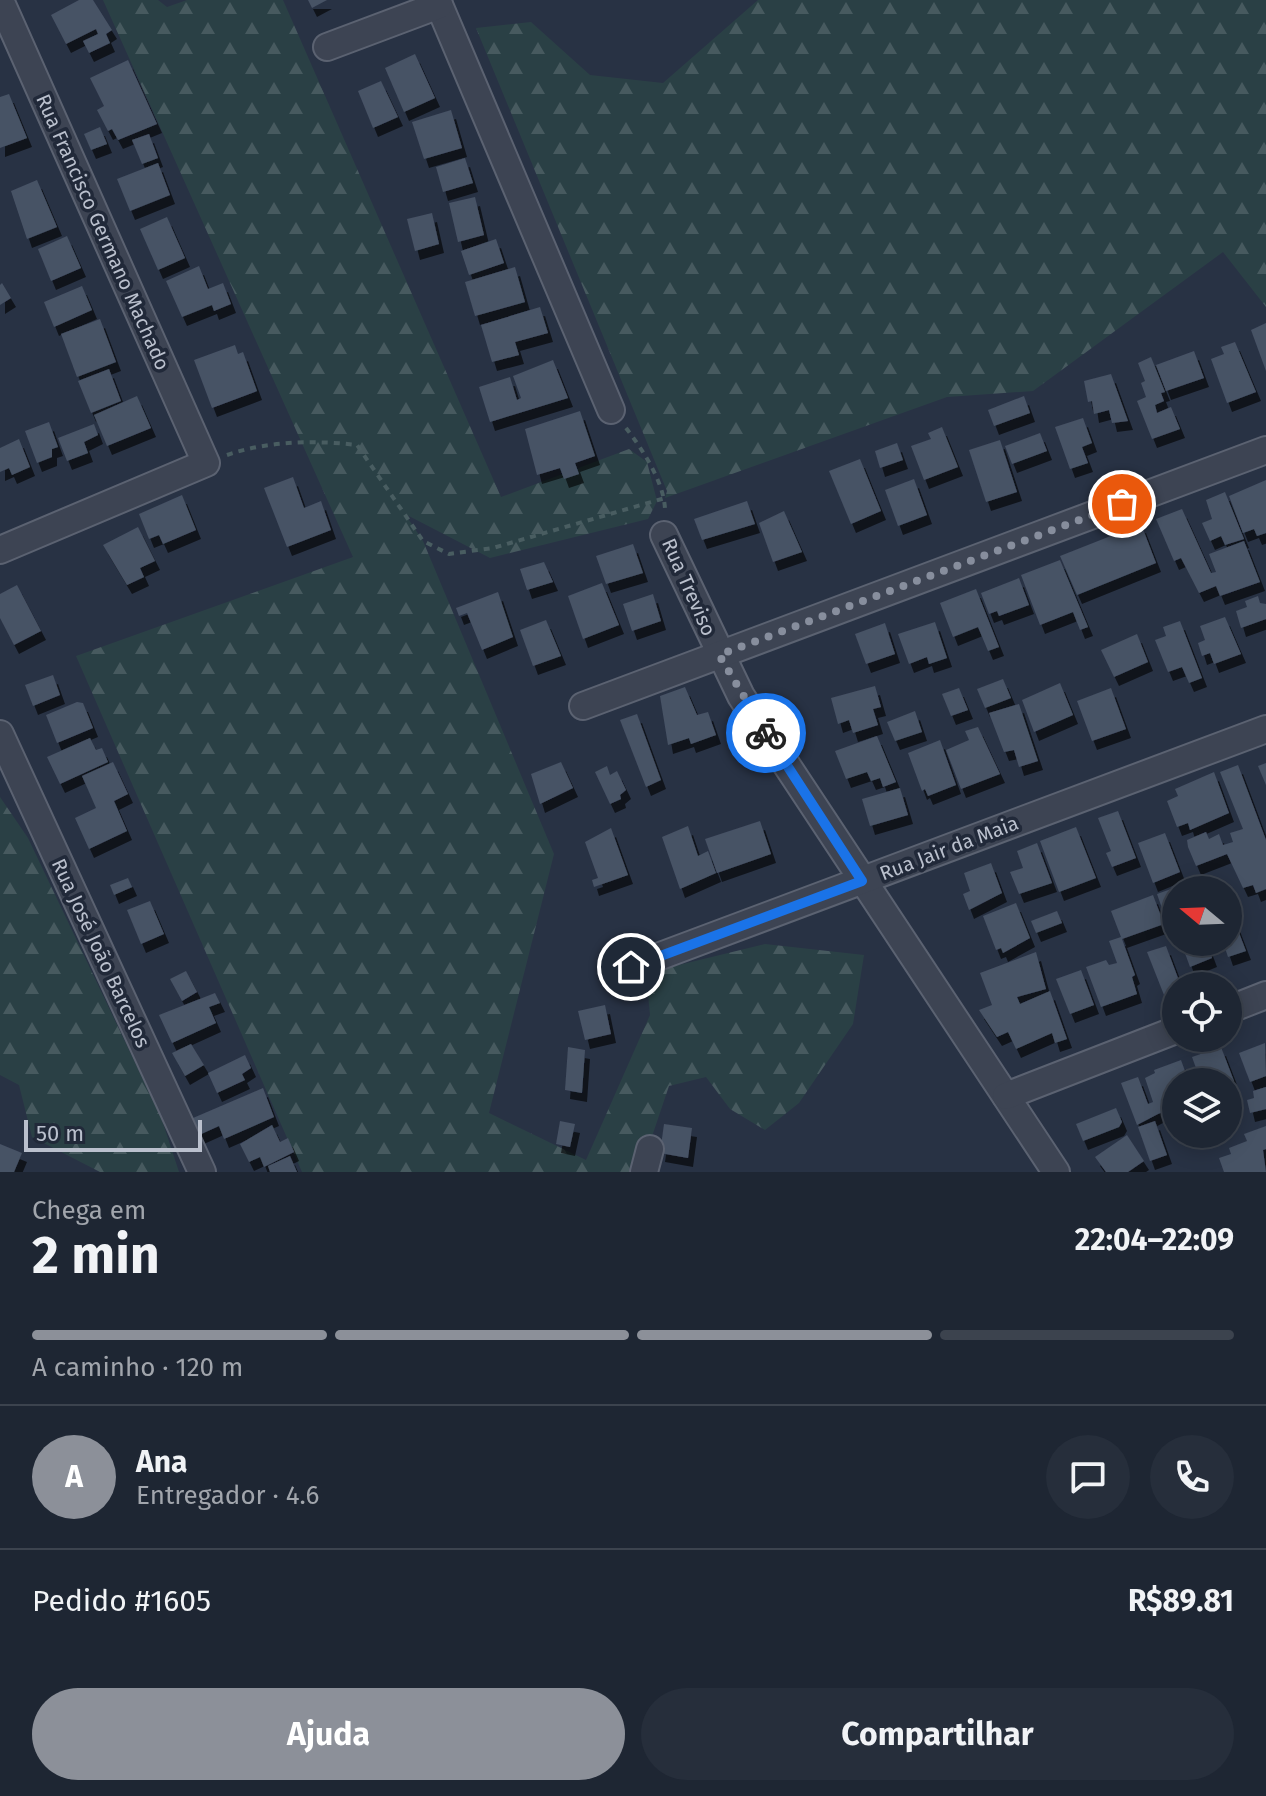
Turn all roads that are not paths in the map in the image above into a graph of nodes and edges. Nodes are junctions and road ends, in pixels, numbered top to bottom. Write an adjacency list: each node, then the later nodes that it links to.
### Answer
1 (0, 0): 7 (street, Rua Francisco Germano Machado)
2 (438, 3): 3 (street); 4 (street)
3 (327, 47)
4 (611, 410)
5 (1266, 450): 8 (street)
6 (664, 535): 8 (street, Rua Treviso)
7 (0, 550)
8 (719, 655): 9 (street); 12 (street, Rua Treviso)
9 (583, 706)
10 (1266, 729): 12 (street, Rua Jair da Maia)
11 (0, 734): 18 (street, Rua José João Barcelos)
12 (862, 881): 13 (street, Rua Jair da Maia); 17 (street, Rua Treviso)
13 (631, 967)
14 (1266, 995): 15 (street)
15 (1242, 1004)
16 (1162, 1035): 17 (street)
17 (1006, 1096): 19 (street, Rua Treviso)
18 (202, 1172)
19 (1056, 1172)

